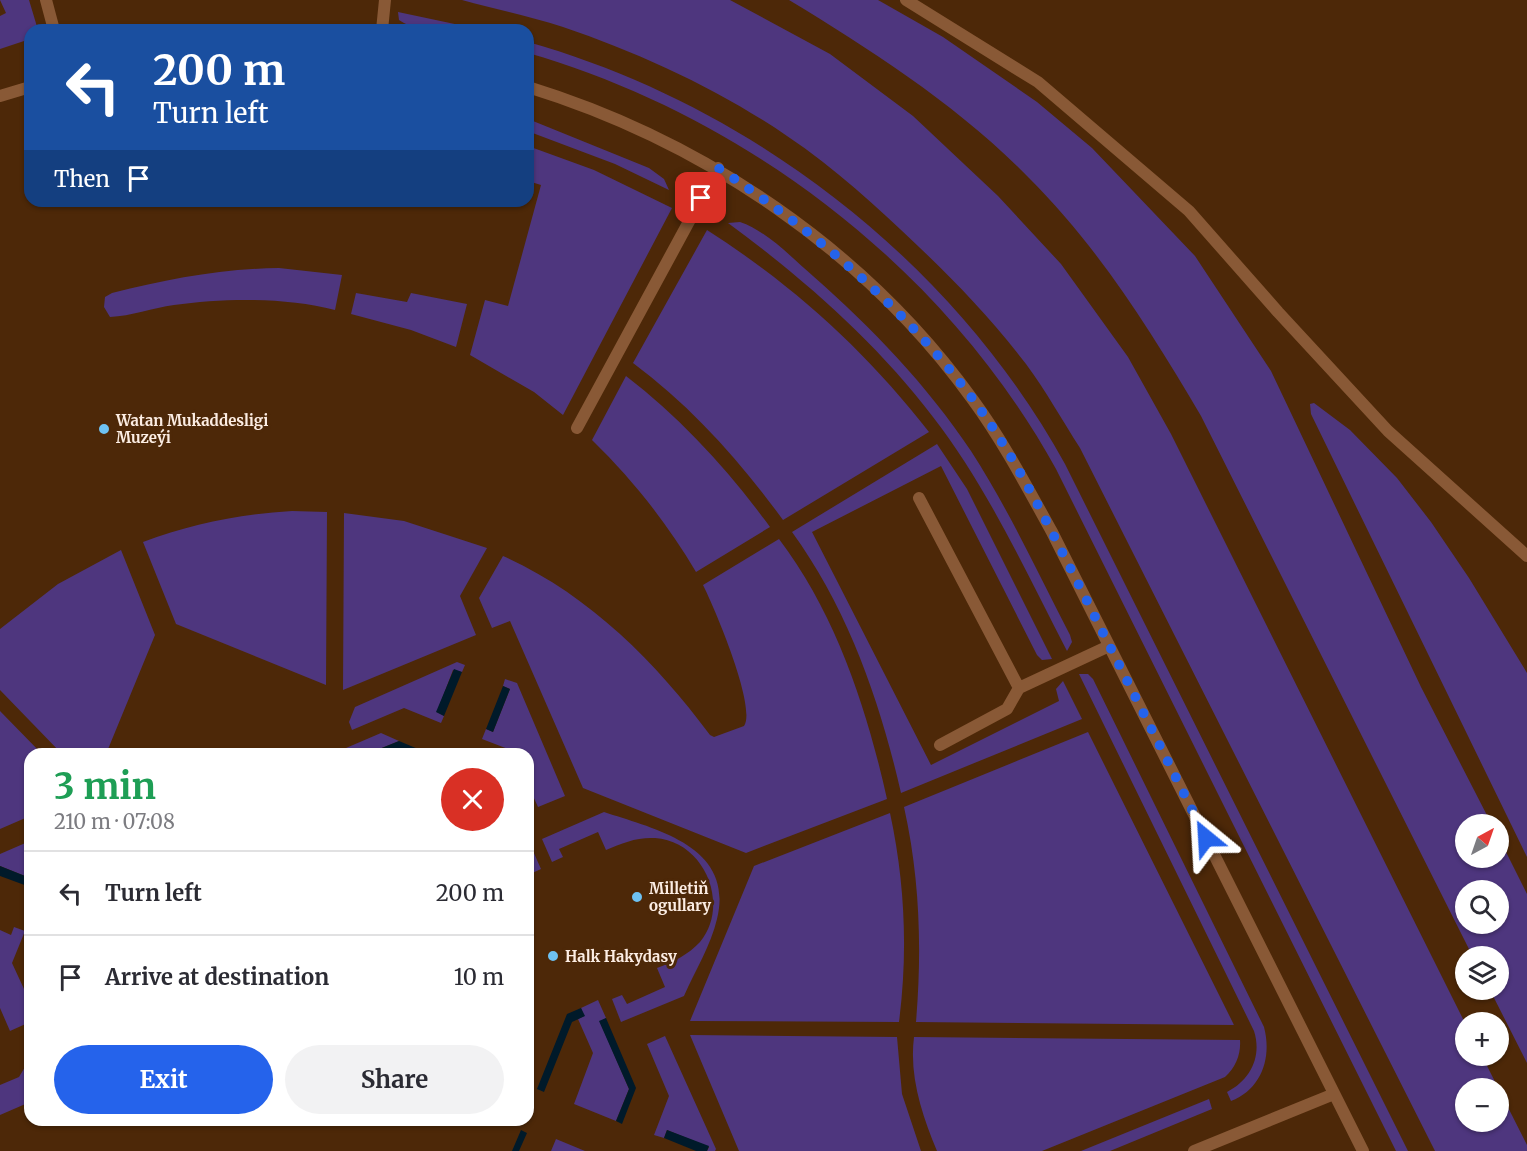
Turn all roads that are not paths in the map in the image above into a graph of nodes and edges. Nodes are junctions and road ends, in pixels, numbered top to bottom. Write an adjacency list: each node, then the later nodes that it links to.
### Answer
1 (46, 0): 4 (lane)
2 (385, 0): 5 (lane)
3 (906, 0): 12 (lane)
4 (52, 24)
5 (383, 24)
6 (24, 89): 8 (lane)
7 (534, 89): 9 (lane)
8 (0, 96)
9 (718, 168): 10 (lane); 13 (lane)
10 (577, 428)
11 (919, 498): 14 (lane)
12 (1527, 556)
13 (1109, 646): 14 (lane); 16 (lane)
14 (1019, 688): 15 (lane)
15 (940, 745)
16 (1334, 1094): 17 (lane); 18 (lane)
17 (1194, 1151)
18 (1363, 1151)

